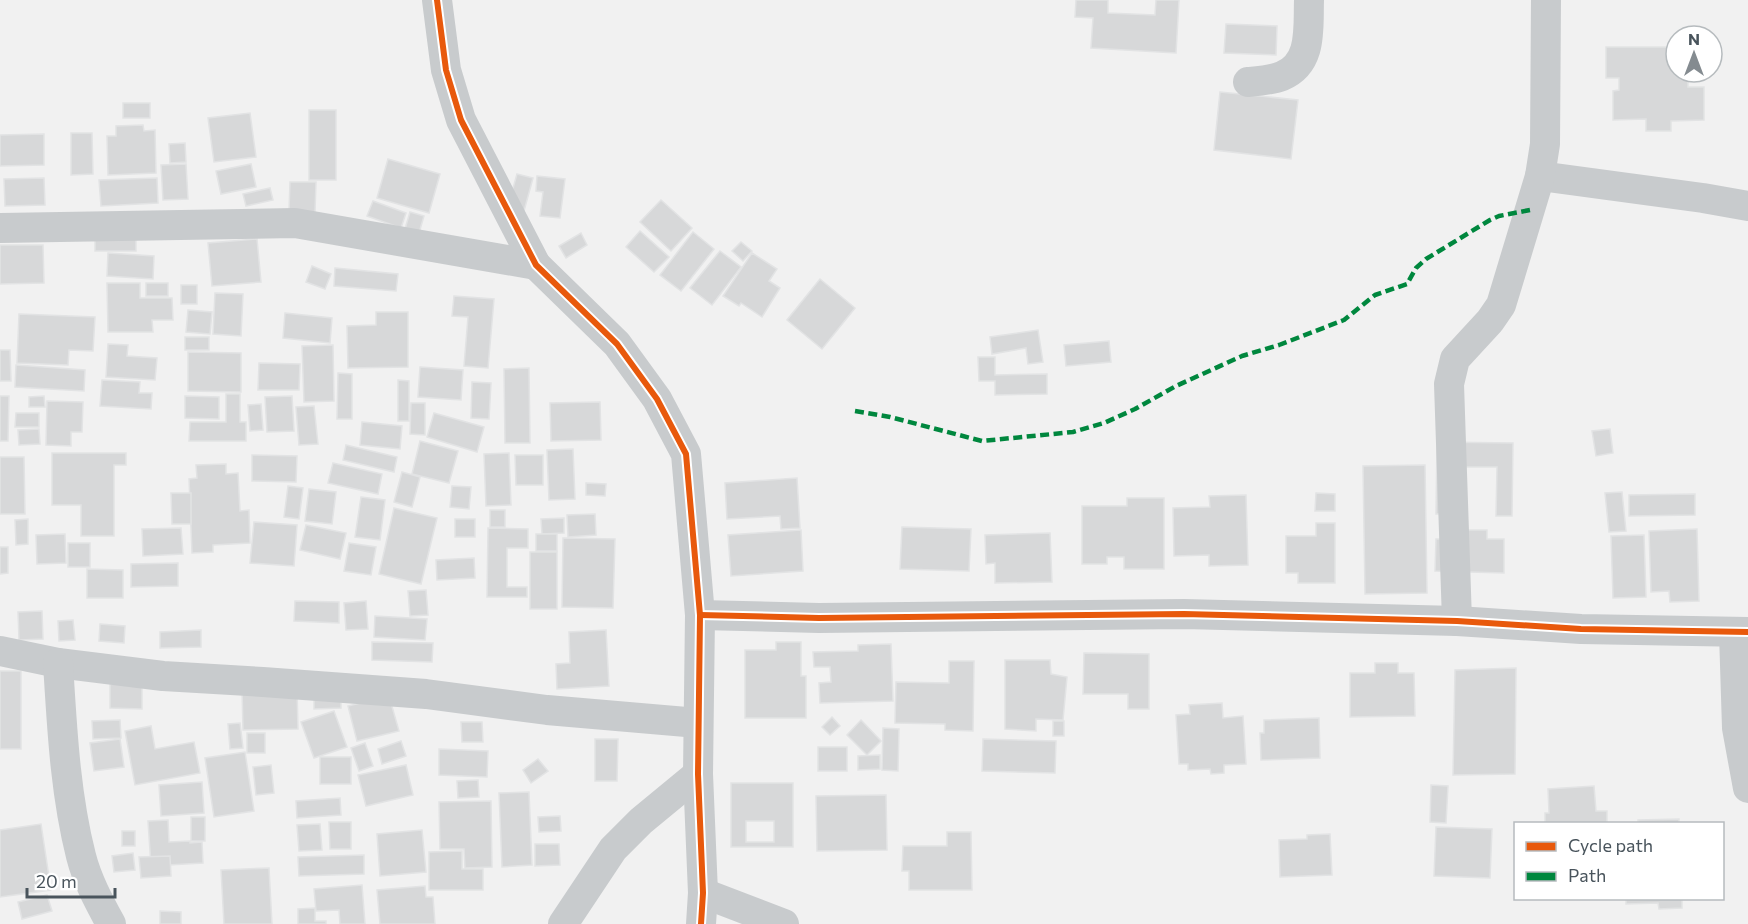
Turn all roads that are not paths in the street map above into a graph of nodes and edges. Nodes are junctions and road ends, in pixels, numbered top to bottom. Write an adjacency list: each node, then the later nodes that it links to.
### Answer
1 (437, 0): 8 (street)
2 (1309, 0): 4 (street)
3 (1546, 0): 5 (street)
4 (1248, 82)
5 (1540, 176): 6 (street); 10 (street)
6 (1748, 206)
7 (0, 228): 8 (street)
8 (536, 265): 9 (street)
9 (700, 615): 10 (street); 14 (street)
10 (1457, 621): 11 (street)
11 (1741, 633): 16 (street)
12 (0, 651): 13 (street)
13 (58, 663): 14 (street); 18 (street)
14 (698, 723): 15 (street)
15 (698, 774): 17 (street); 19 (street)
16 (1748, 788)
17 (702, 893): 20 (street); 21 (street)
18 (111, 924)
19 (563, 924)
20 (701, 924)
21 (784, 924)

